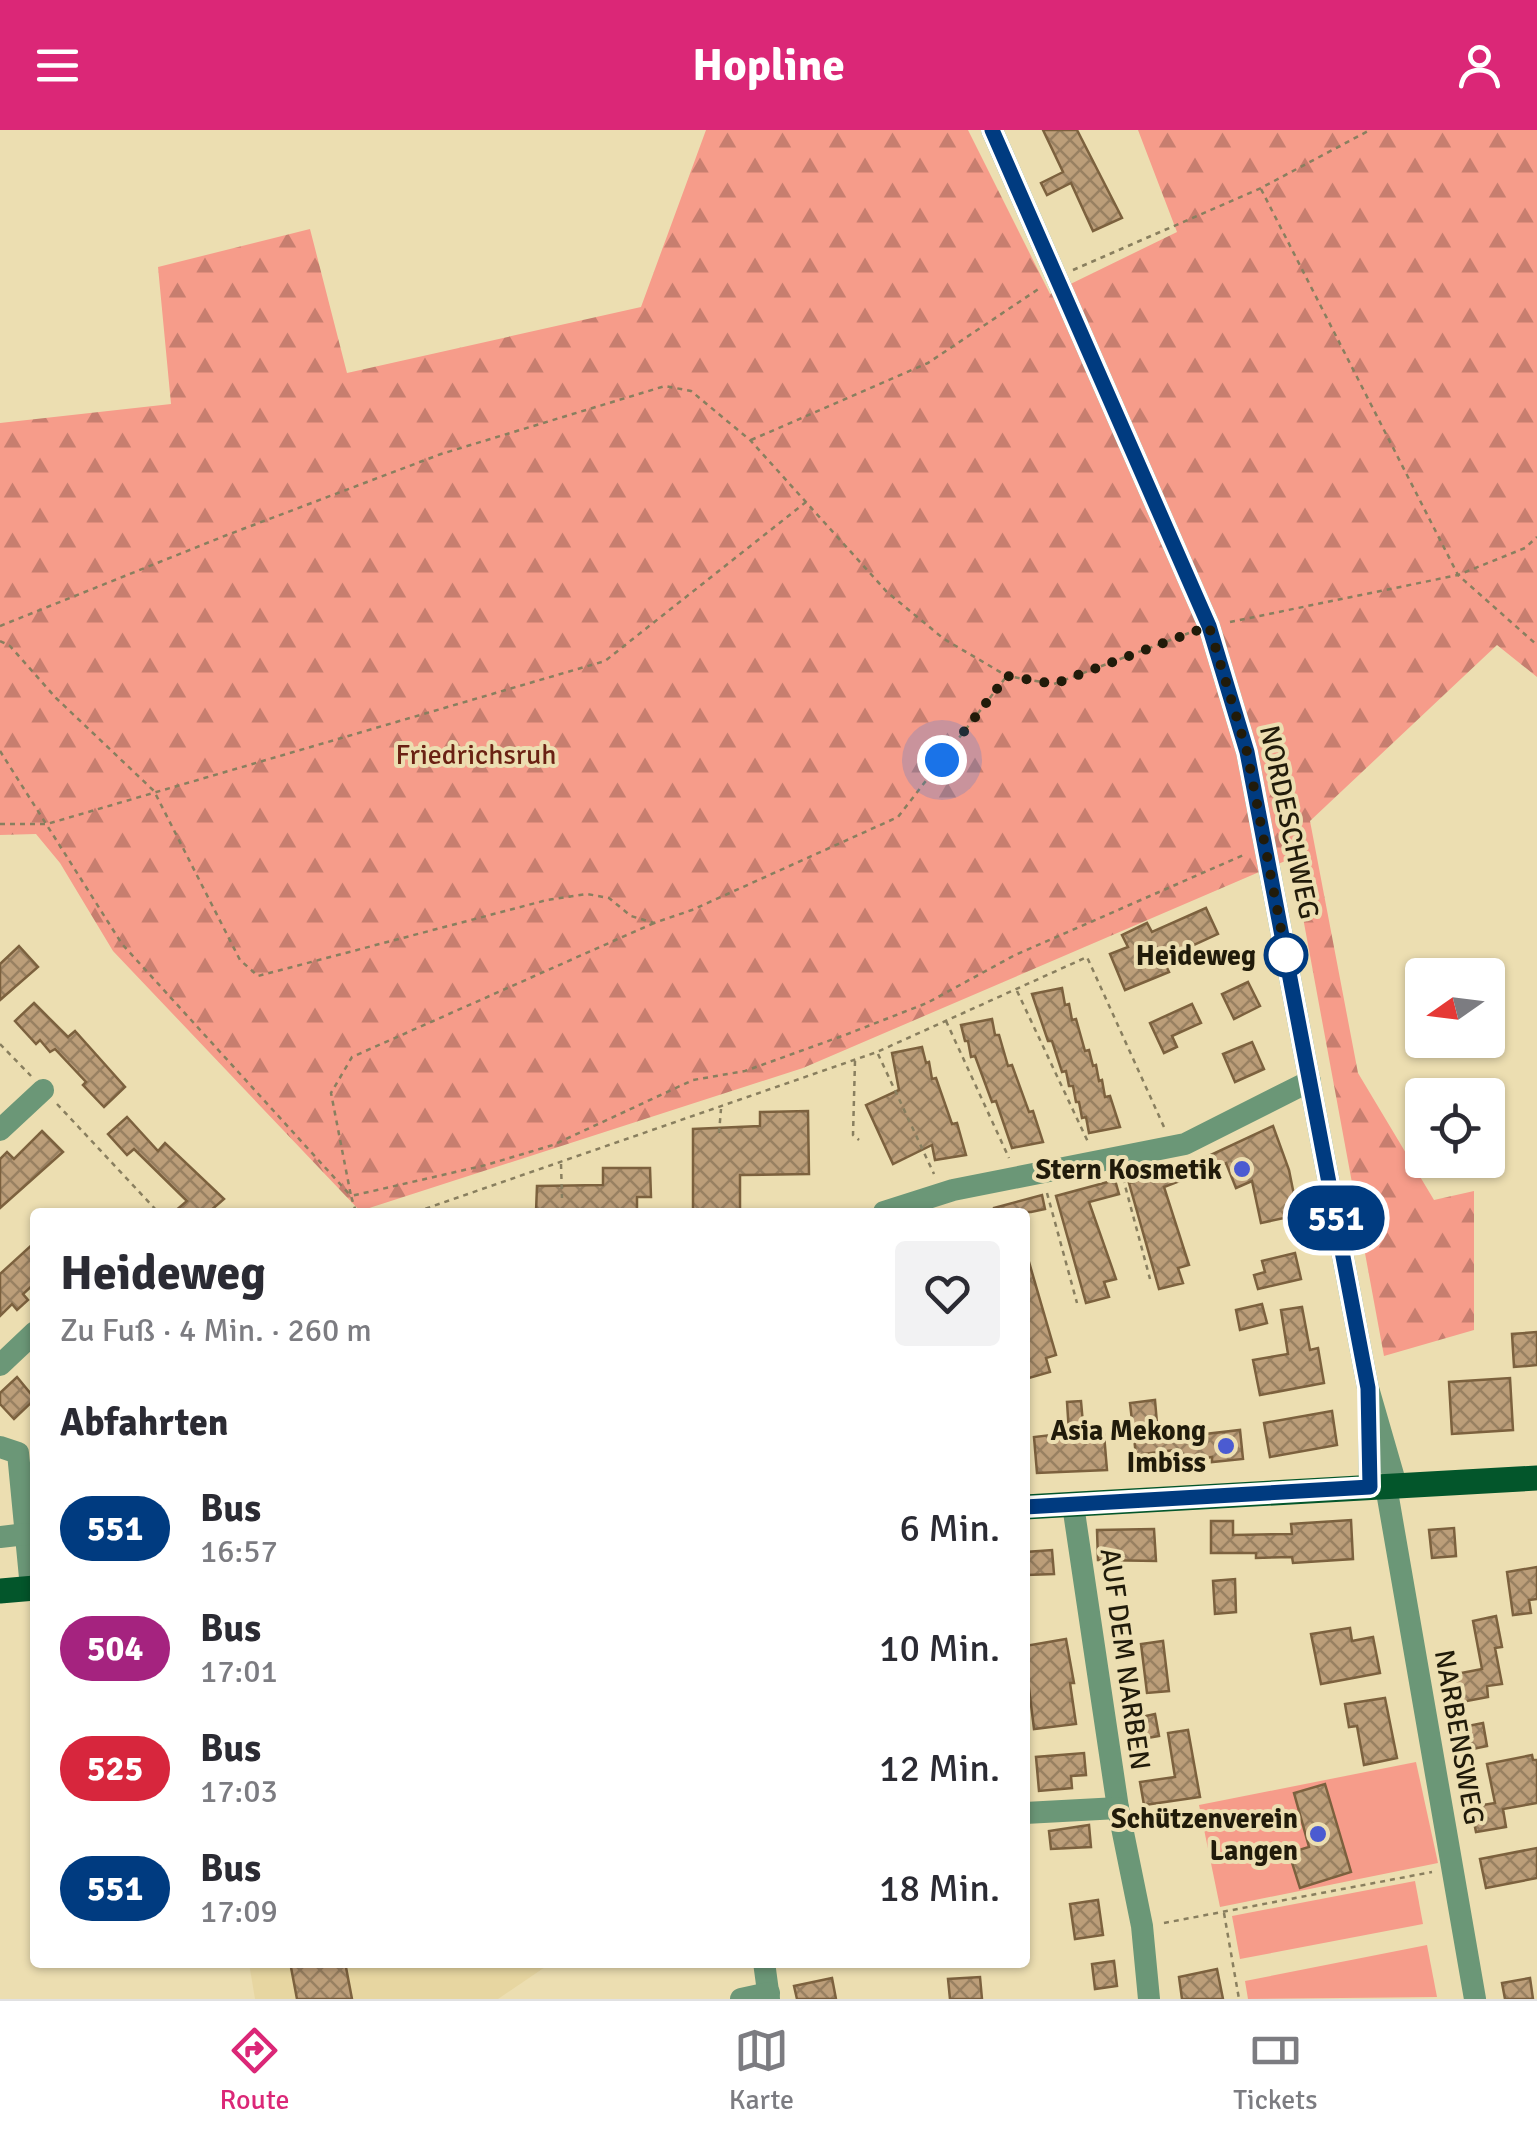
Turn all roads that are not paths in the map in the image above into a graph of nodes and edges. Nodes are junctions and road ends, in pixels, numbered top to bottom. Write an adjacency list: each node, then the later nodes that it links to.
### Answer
1 (992, 130): 2 (street, NORDESCHWEG)
2 (1310, 1082): 5 (street); 10 (street, NORDESCHWEG)
3 (44, 1090): 4 (street)
4 (0, 1130)
5 (896, 1208)
6 (30, 1337): 7 (street)
7 (0, 1365)
8 (18, 1451): 13 (street)
9 (1537, 1478): 10 (main road)
10 (1384, 1486): 11 (main road); 24 (street, NARBENSWEG)
11 (1074, 1504): 12 (main road); 18 (street, AUF DEM NARBEN)
12 (1030, 1507)
13 (26, 1534): 14 (street); 15 (street)
14 (0, 1537)
15 (30, 1565)
16 (30, 1588): 17 (main road)
17 (0, 1592)
18 (1118, 1808): 19 (street); 23 (street, AUF DEM NARBEN)
19 (1030, 1813)
20 (765, 1968): 21 (street)
21 (769, 1996): 22 (street)
22 (741, 1999)
23 (1149, 1999)
24 (1476, 1999)

